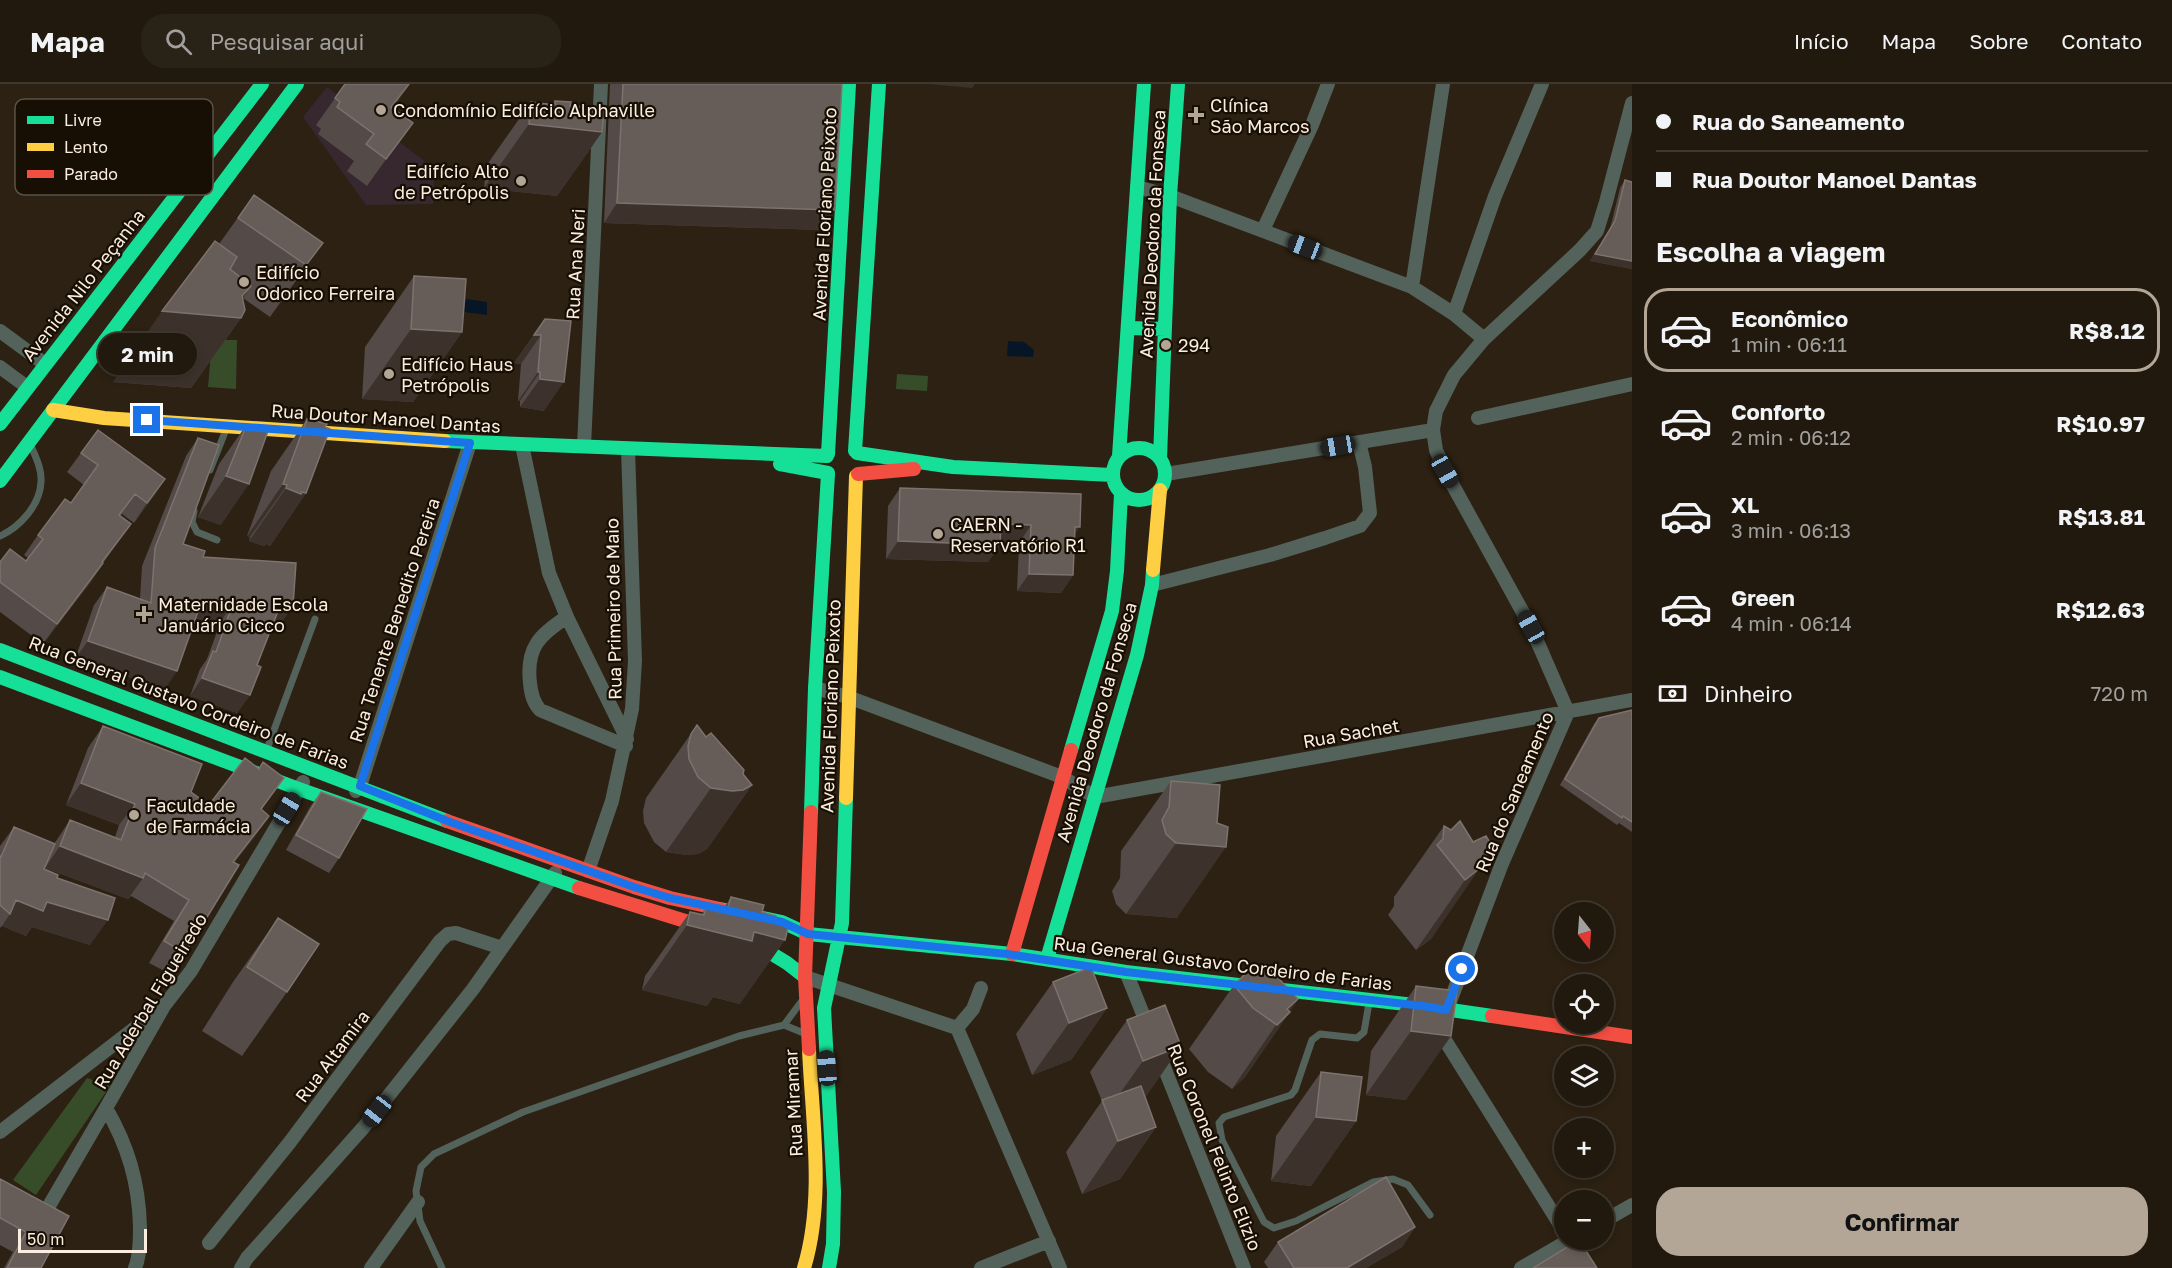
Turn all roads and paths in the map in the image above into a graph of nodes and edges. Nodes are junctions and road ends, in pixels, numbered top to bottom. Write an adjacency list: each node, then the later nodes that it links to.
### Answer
1 (262, 84): 12 (main road, Avenida Nilo Peçanha)
2 (297, 84): 19 (main road)
3 (601, 84): 38 (street, Rua Ana Neri)
4 (849, 84): 42 (main road, Avenida Floriano Peixoto)
5 (879, 84): 41 (main road)
6 (1144, 84): 13 (main road, Avenida Deodoro da Fonseca)
7 (1178, 84): 15 (main road, Avenida Deodoro da Fonseca)
8 (1328, 84): 17 (street)
9 (1443, 84): 18 (street)
10 (1542, 84): 20 (street)
11 (1632, 103): 24 (street, Rua do Saneamento)
12 (213, 147)
13 (1137, 187): 15 (street); 21 (main road, Avenida Deodoro da Fonseca)
14 (175, 195): 16 (main road, Avenida Nilo Peçanha)
15 (1170, 196): 17 (street); 22 (main road, Avenida Deodoro da Fonseca)
16 (149, 229): 19 (main road); 25 (main road, Avenida Nilo Peçanha)
17 (1263, 230): 18 (street)
18 (1412, 287): 20 (street)
19 (133, 303): 29 (main road)
20 (1454, 314): 24 (street)
21 (1128, 327): 22 (main road); 43 (main road, Avenida Deodoro da Fonseca)
22 (1165, 329): 44 (main road, Avenida Deodoro da Fonseca)
23 (0, 331): 25 (street)
24 (1484, 339): 33 (street, Rua do Saneamento)
25 (45, 364): 28 (main road, Avenida Nilo Peçanha)
26 (0, 367): 28 (street)
27 (1632, 384): 30 (street)
28 (27, 387): 31 (main road, Avenida Nilo Peçanha)
29 (53, 410): 32 (main road, Rua Doutor Manoel Dantas); 34 (main road)
30 (1478, 418)
31 (0, 424)
32 (228, 425): 36 (main road, Rua Doutor Manoel Dantas); 50 (lane)
33 (1433, 430): 35 (street); 65 (street, Rua do Saneamento)
34 (29, 442): 51 (main road); 55 (lane)
35 (1359, 442): 47 (street); 57 (street)
36 (470, 443): 37 (main road, Rua Doutor Manoel Dantas); 70 (street, Rua Tenente Benedito Pereira)
37 (522, 445): 38 (main road, Rua Doutor Manoel Dantas); 58 (street)
38 (584, 446): 39 (main road, Rua Doutor Manoel Dantas)
39 (628, 449): 40 (main road, Rua Doutor Manoel Dantas); 66 (street, Rua Primeiro de Maio)
40 (718, 452): 42 (main road, Rua Doutor Manoel Dantas); 46 (main road, Rua Doutor Manoel Dantas)
41 (856, 452): 42 (main road); 45 (main road); 48 (main road)
42 (828, 455): 46 (main road)
43 (1119, 456): 44 (main road); 49 (main road)
44 (1160, 458): 47 (main road)
45 (953, 466): 48 (main road); 49 (main road)
46 (828, 473): 48 (main road); 62 (main road, Avenida Floriano Peixoto)
47 (1166, 474): 52 (main road)
48 (857, 475): 63 (main road, Avenida Floriano Peixoto)
49 (1112, 475): 53 (main road)
50 (208, 476)
51 (0, 481)
52 (1160, 490): 53 (main road); 57 (main road, Avenida Deodoro da Fonseca)
53 (1121, 494): 69 (main road, Avenida Deodoro da Fonseca)
54 (196, 506): 56 (lane)
55 (0, 536)
56 (217, 540)
57 (1152, 585): 72 (main road, Avenida Deodoro da Fonseca)
58 (567, 617): 66 (street); 66 (street)
59 (315, 620): 67 (lane)
60 (0, 650): 67 (main road, Rua General Gustavo Cordeiro de Farias)
61 (0, 677): 71 (main road, Rua General Gustavo Cordeiro de Farias)
62 (815, 688): 63 (street); 77 (main road, Avenida Floriano Peixoto)
63 (848, 697): 69 (street); 79 (main road, Avenida Floriano Peixoto)
64 (1632, 700): 65 (street, Rua Sachet)
65 (1568, 712): 72 (street, Rua Sachet); 91 (street, Rua do Saneamento)
66 (626, 742): 75 (street, Rua Primeiro de Maio)
67 (266, 753): 68 (main road, Rua General Gustavo Cordeiro de Farias)
68 (310, 770): 70 (main road, Rua General Gustavo Cordeiro de Farias); 71 (street, Rua Aderbal Figueiredo)
69 (1062, 777): 72 (street); 81 (main road, Avenida Deodoro da Fonseca)
70 (360, 786): 73 (street, Rua Tenente Benedito Pereira); 74 (main road, Rua General Gustavo Cordeiro de Farias)
71 (299, 789): 73 (main road, Rua General Gustavo Cordeiro de Farias); 89 (street, Rua Aderbal Figueiredo)
72 (1095, 797): 82 (main road, Avenida Deodoro da Fonseca)
73 (346, 804): 76 (main road, Rua General Gustavo Cordeiro de Farias)
74 (561, 862): 75 (main road, Rua General Gustavo Cordeiro de Farias); 76 (street)
75 (588, 871): 77 (main road, Rua General Gustavo Cordeiro de Farias)
76 (552, 879): 78 (main road, Rua General Gustavo Cordeiro de Farias); 80 (street)
77 (808, 934): 78 (main road, Rua General Gustavo Cordeiro de Farias); 79 (main road, Rua General Gustavo Cordeiro de Farias); 84 (main road, Rua Miramar)
78 (739, 938): 84 (main road)
79 (840, 938): 81 (main road, Rua General Gustavo Cordeiro de Farias); 85 (main road, Rua Miramar)
80 (502, 948): 105 (street, Rua Altamira); 108 (street)
81 (1012, 954): 82 (main road, Rua General Gustavo Cordeiro de Farias)
82 (1047, 959): 83 (main road, Rua General Gustavo Cordeiro de Farias)
83 (1126, 972): 88 (main road, Rua General Gustavo Cordeiro de Farias); 115 (street, Rua Coronel Felinto Elizio)
84 (805, 977): 85 (street); 87 (main road, Rua Miramar)
85 (829, 985): 93 (street); 112 (main road, Rua Miramar)
86 (981, 988): 93 (street)
87 (806, 994): 92 (lane); 94 (main road, Rua Miramar)
88 (1369, 1000): 90 (main road, Rua General Gustavo Cordeiro de Farias); 101 (lane)
89 (164, 1006): 96 (street, Rua Aderbal Figueiredo); 97 (street)
90 (1423, 1006): 91 (main road, Rua General Gustavo Cordeiro de Farias); 102 (street)
91 (1446, 1010): 95 (main road, Rua General Gustavo Cordeiro de Farias)
92 (784, 1025): 94 (lane); 98 (lane)
93 (957, 1028): 104 (street)
94 (807, 1035): 111 (main road, Rua Miramar)
95 (1632, 1036)
96 (106, 1108): 100 (street); 107 (street, Rua Aderbal Figueiredo)
97 (0, 1132)
98 (418, 1202): 109 (street); 110 (lane)
99 (1632, 1205): 103 (street)
100 (46, 1211)
101 (1430, 1215)
102 (1554, 1215)
103 (1614, 1215)
104 (1048, 1241): 113 (street); 114 (street)
105 (209, 1243)
106 (1556, 1250): 116 (street)
107 (135, 1268)
108 (241, 1268)
109 (370, 1268)
110 (442, 1268)
111 (804, 1268)
112 (829, 1268)
113 (981, 1268)
114 (1060, 1268)
115 (1244, 1268)
116 (1521, 1268)

